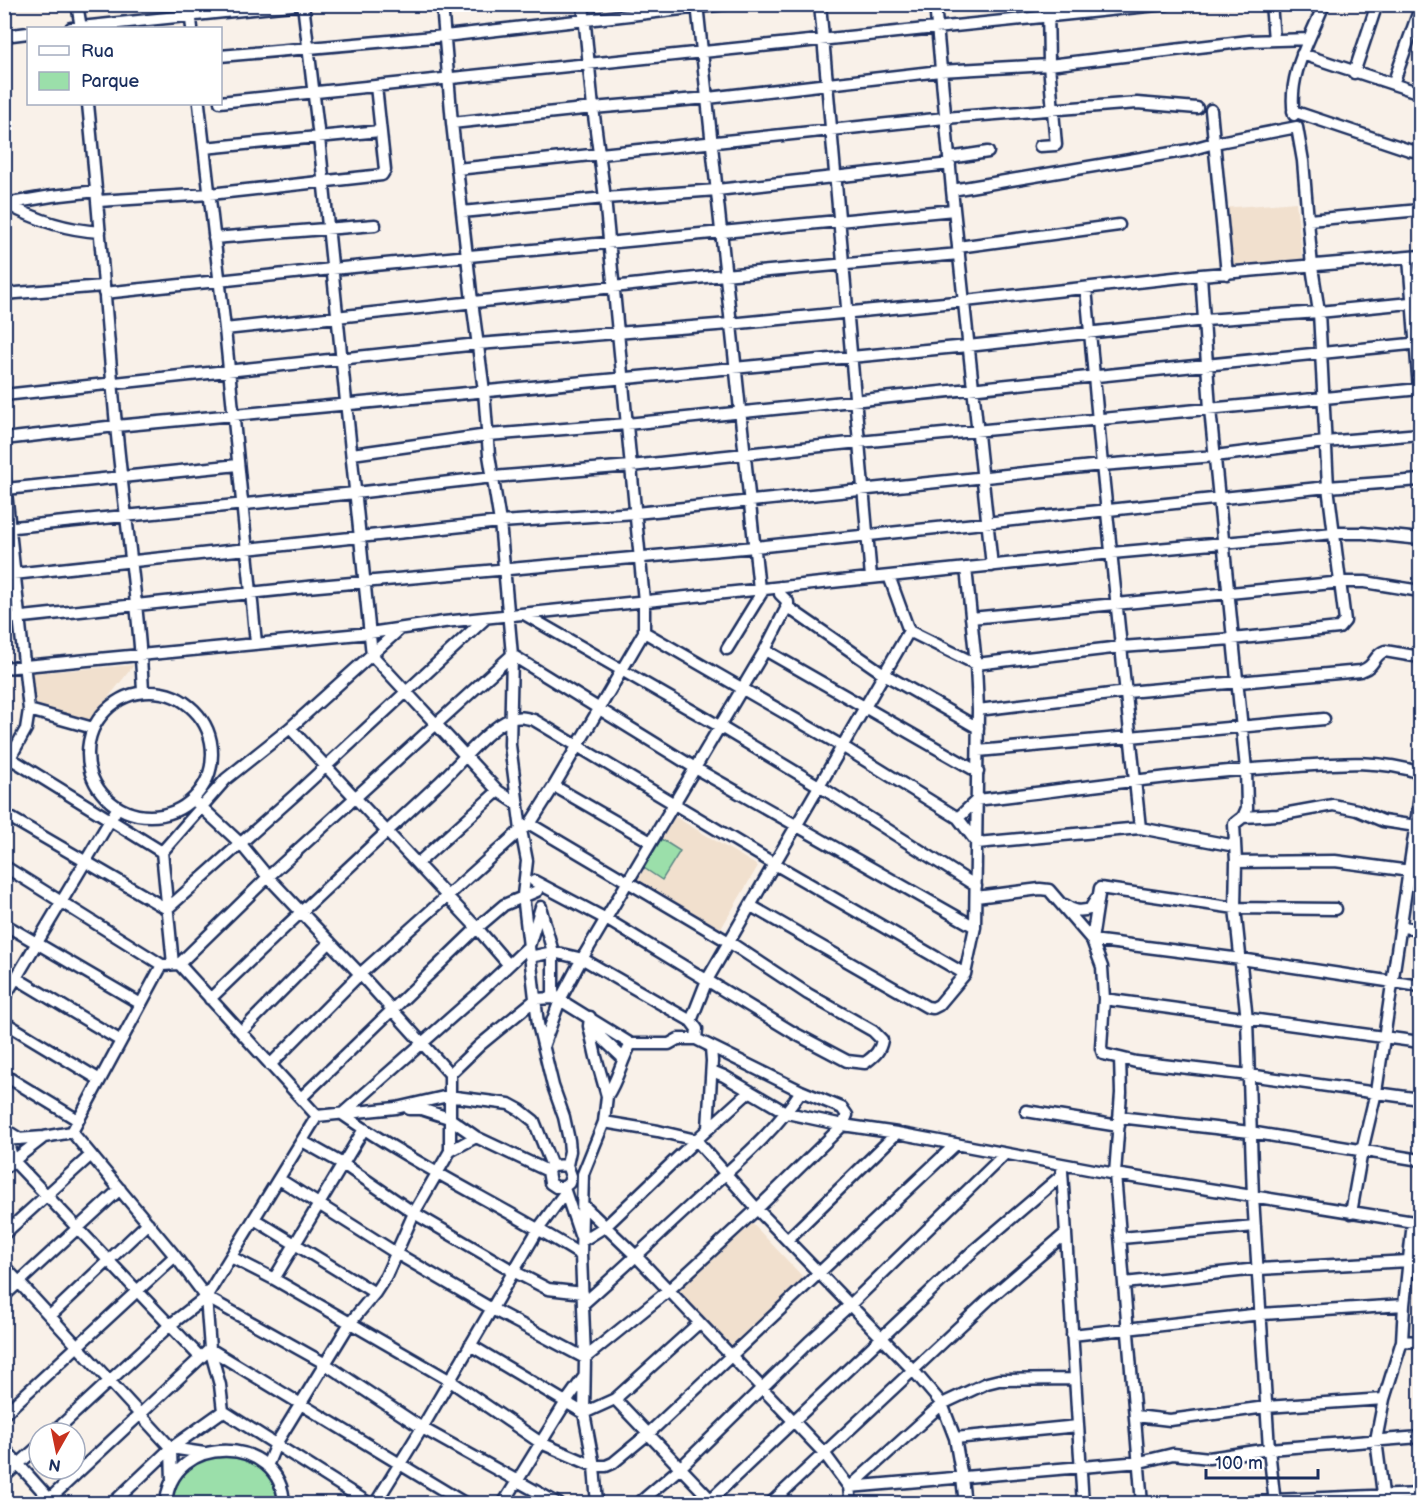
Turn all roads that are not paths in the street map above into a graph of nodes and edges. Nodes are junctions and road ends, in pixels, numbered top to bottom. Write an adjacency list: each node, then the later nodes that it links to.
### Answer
1 (77, 4): 20 (street)
2 (189, 4): 17 (street)
3 (302, 4): 17 (street); 30 (street)
4 (442, 4): 26 (street)
5 (583, 4): 19 (street)
6 (726, 4): 15 (street)
7 (820, 4): 29 (street)
8 (935, 4): 23 (street)
9 (1048, 4): 18 (street)
10 (1167, 4): 14 (street)
11 (1271, 4): 27 (street)
12 (1324, 4): 28 (street)
13 (1377, 4): 37 (street)
14 (1159, 5): 18 (street)
15 (697, 6): 19 (street); 31 (street)
16 (1420, 8): 40 (street)
17 (190, 16): 21 (street); 22 (street)
18 (1049, 17): 23 (street); 35 (street)
19 (585, 20): 26 (street); 34 (street)
20 (77, 27)
21 (86, 27)
22 (192, 27)
23 (937, 28): 29 (street); 36 (street)
24 (27, 33): 25 (street)
25 (4, 36)
26 (445, 36): 30 (street); 38 (street)
27 (1274, 39): 28 (street); 35 (street)
28 (1310, 39): 32 (street)
29 (823, 40): 31 (street); 39 (street)
30 (308, 47): 33 (street); 42 (street)
31 (703, 51): 34 (street); 44 (street)
32 (1302, 54): 37 (street); 52 (street)
33 (222, 56)
34 (590, 63): 38 (street); 48 (street)
35 (1049, 65): 36 (street); 50 (street)
36 (940, 71): 39 (street); 53 (street)
37 (1354, 73): 40 (street)
38 (447, 78): 41 (street); 54 (street)
39 (827, 84): 44 (street); 56 (street)
40 (1394, 84): 43 (street)
41 (376, 86): 42 (street); 57 (street)
42 (314, 92): 45 (street); 58 (street)
43 (1420, 93)
44 (708, 98): 48 (street); 59 (street)
45 (222, 102)
46 (88, 105): 73 (street)
47 (199, 105): 62 (street)
48 (593, 108): 54 (street); 65 (street)
49 (1197, 108): 50 (street)
50 (1053, 109): 53 (street); 61 (street)
51 (1211, 110): 60 (street)
52 (1293, 111): 55 (street); 63 (street)
53 (945, 118): 56 (street); 66 (street)
54 (452, 123): 67 (street)
55 (1296, 127): 60 (street); 80 (street)
56 (830, 128): 59 (street); 68 (street)
57 (380, 131): 58 (street); 69 (street)
58 (319, 138): 62 (street); 69 (street)
59 (713, 142): 65 (street); 70 (street)
60 (1214, 144): 71 (street); 95 (street)
61 (1040, 146)
62 (204, 148): 72 (street)
63 (1420, 148)
64 (988, 152): 66 (street)
65 (600, 153): 67 (street); 74 (street)
66 (949, 161): 68 (street); 71 (street)
67 (457, 169): 78 (street)
68 (835, 176): 70 (street); 79 (street)
69 (323, 182): 72 (street); 83 (street)
70 (717, 190): 74 (street); 85 (street)
71 (952, 190): 76 (street)
72 (210, 194): 73 (street); 86 (street)
73 (98, 196): 75 (street); 84 (street)
74 (605, 198): 78 (street); 87 (street)
75 (6, 204): 84 (street)
76 (954, 210): 79 (street); 88 (street)
77 (1420, 210): 80 (street)
78 (462, 212): 89 (street)
79 (840, 220): 85 (street); 92 (street)
80 (1309, 220): 93 (street)
81 (375, 225): 83 (street)
82 (1119, 225): 88 (street)
83 (327, 227): 86 (street); 94 (street)
84 (100, 232): 101 (street)
85 (721, 232): 87 (street); 96 (street)
86 (214, 238): 98 (street)
87 (609, 244): 89 (street); 99 (street)
88 (958, 250): 92 (street); 104 (street)
89 (467, 256): 94 (street); 103 (street)
90 (1420, 256): 91 (street)
91 (1409, 258): 93 (street); 105 (street)
92 (844, 266): 96 (street); 106 (street)
93 (1312, 267): 95 (street); 107 (street)
94 (332, 269): 98 (street); 108 (street)
95 (1227, 273): 97 (street)
96 (724, 275): 99 (street); 110 (street)
97 (1201, 275): 100 (street); 109 (street)
98 (219, 282): 101 (street); 111 (street)
99 (613, 287): 103 (street); 112 (street)
100 (1086, 288): 104 (street); 113 (street)
101 (103, 289): 102 (street); 125 (street)
102 (4, 294)
103 (472, 301): 108 (street); 115 (street)
104 (964, 301): 106 (street); 116 (street)
105 (1416, 302): 107 (street); 114 (street)
106 (848, 312): 110 (street); 118 (street)
107 (1319, 312): 109 (street); 117 (street)
108 (337, 315): 111 (street); 119 (street)
109 (1204, 320): 113 (street); 120 (street)
110 (729, 324): 112 (street); 121 (street)
111 (225, 329): 122 (street)
112 (618, 332): 115 (street); 124 (street)
113 (1091, 333): 116 (street); 123 (street)
114 (1418, 343): 117 (street); 126 (street)
115 (478, 344): 119 (street); 128 (street)
116 (968, 346): 118 (street); 127 (street)
117 (1323, 353): 120 (street); 130 (street)
118 (851, 355): 121 (street); 131 (street)
119 (342, 360): 122 (street); 132 (street)
120 (1208, 365): 123 (street); 133 (street)
121 (734, 368): 124 (street); 134 (street)
122 (229, 371): 125 (street); 135 (street)
123 (1094, 376): 127 (street); 136 (street)
124 (622, 378): 128 (street); 137 (street)
125 (113, 384): 129 (street); 138 (street)
126 (1420, 389): 130 (street)
127 (973, 390): 131 (street); 139 (street)
128 (484, 391): 132 (street); 141 (street)
129 (4, 395)
130 (1324, 398): 133 (street); 144 (street)
131 (855, 400): 134 (street); 143 (street)
132 (346, 404): 135 (street); 145 (street)
133 (1210, 409): 136 (street); 147 (street)
134 (739, 413): 137 (street); 146 (street)
135 (233, 415): 138 (street); 148 (street)
136 (1099, 421): 139 (street); 149 (street)
137 (627, 424): 141 (street); 150 (street)
138 (116, 426): 142 (street); 152 (street)
139 (977, 431): 143 (street); 154 (street)
140 (1420, 434): 144 (street)
141 (488, 435): 145 (street); 153 (street)
142 (4, 439)
143 (859, 442): 146 (street); 158 (street)
144 (1325, 442): 147 (street); 156 (street)
145 (351, 454): 159 (street)
146 (744, 455): 150 (street); 161 (street)
147 (1215, 456): 149 (street); 160 (street)
148 (238, 465): 152 (street); 162 (street)
149 (1102, 465): 154 (street); 163 (street)
150 (631, 466): 153 (street); 164 (street)
151 (4, 473): 157 (street)
152 (123, 477): 157 (street); 165 (street)
153 (493, 477): 159 (street); 166 (street)
154 (981, 477): 158 (street); 167 (street)
155 (1420, 480): 156 (street)
156 (1329, 487): 160 (street); 169 (street)
157 (6, 489): 168 (street)
158 (863, 490): 161 (street); 170 (street)
159 (355, 493): 162 (street); 171 (street)
160 (1220, 498): 163 (street); 173 (street)
161 (751, 501): 164 (street); 174 (street)
162 (242, 505): 165 (street); 175 (street)
163 (1108, 510): 167 (street); 176 (street)
164 (636, 513): 166 (street); 177 (street)
165 (127, 516): 168 (street); 178 (street)
166 (500, 522): 171 (street); 181 (street)
167 (987, 523): 170 (street); 179 (street)
168 (8, 528): 182 (street)
169 (1334, 533): 172 (street); 173 (street); 186 (street)
170 (868, 535): 174 (street); 184 (street)
171 (360, 538): 175 (street); 185 (street)
172 (1420, 539)
173 (1224, 543): 176 (street); 191 (street)
174 (755, 547): 177 (street); 188 (street)
175 (247, 550): 178 (street); 190 (street)
176 (1112, 553): 179 (street); 194 (street)
177 (640, 559): 181 (street); 192 (street)
178 (132, 562): 182 (street); 193 (street)
179 (992, 566): 180 (street)
180 (966, 568): 183 (street); 200 (street)
181 (504, 569): 185 (street); 197 (street)
182 (10, 575): 198 (street)
183 (889, 576): 184 (street); 203 (street)
184 (871, 577): 187 (street)
185 (366, 582): 190 (street); 205 (street)
186 (1340, 582): 189 (street); 191 (street); 206 (street)
187 (780, 587): 188 (street); 195 (street)
188 (761, 589): 192 (street); 209 (street)
189 (1420, 591)
190 (252, 594): 193 (street); 207 (street)
191 (1228, 594): 194 (street); 206 (street)
192 (644, 601): 196 (street); 204 (street)
193 (137, 605): 198 (street); 211 (street)
194 (1117, 605): 200 (street); 208 (street)
195 (786, 606): 210 (street); 219 (street)
196 (524, 614): 197 (street); 218 (street)
197 (508, 616): 199 (street); 213 (street)
198 (20, 618): 201 (street); 216 (street)
199 (486, 618): 202 (street); 222 (street)
200 (971, 618): 215 (street)
201 (4, 619)
202 (400, 629): 205 (street); 212 (street)
203 (909, 631): 215 (street); 219 (street)
204 (644, 632): 218 (street); 221 (street)
205 (370, 633): 207 (street); 212 (street)
206 (1232, 639): 208 (street); 220 (street)
207 (256, 644): 211 (street)
208 (1121, 646): 215 (street); 224 (street)
209 (727, 649)
210 (765, 650): 221 (street); 225 (street)
211 (141, 654): 216 (street); 223 (street)
212 (372, 655): 222 (street); 234 (street)
213 (512, 655): 227 (street); 229 (street); 231 (street)
214 (1420, 657): 220 (street)
215 (976, 664): 228 (street)
216 (25, 666): 217 (street); 226 (street)
217 (4, 668)
218 (622, 671): 227 (street); 232 (street)
219 (884, 674): 225 (street); 235 (street)
220 (1237, 681): 224 (street); 236 (street)
221 (741, 688): 232 (street); 238 (street)
222 (406, 691): 231 (street); 243 (street)
223 (143, 692): 233 (street); 256 (street)
224 (1126, 692): 228 (street); 237 (street)
225 (866, 706): 238 (street); 247 (street)
226 (30, 710): 233 (street); 241 (street)
227 (600, 710): 239 (street); 244 (street)
228 (978, 710): 235 (street)
229 (511, 719): 239 (street); 242 (street); 257 (street)
230 (1324, 719): 236 (street)
231 (435, 724): 242 (street); 254 (street)
232 (719, 726): 244 (street); 251 (street)
233 (93, 728): 259 (street)
234 (290, 728): 243 (street); 256 (street)
235 (978, 728): 240 (street)
236 (1242, 728): 237 (street); 246 (street)
237 (1131, 736): 240 (street); 249 (street)
238 (842, 746): 251 (street); 262 (street)
239 (577, 747): 250 (street); 258 (street)
240 (978, 751): 247 (street)
241 (8, 757): 245 (street); 263 (street)
242 (465, 757): 252 (street); 268 (street)
243 (326, 766): 254 (street); 270 (street)
244 (695, 768): 258 (street); 264 (street)
245 (4, 769)
246 (1246, 769): 248 (street); 249 (street); 261 (street)
247 (978, 772): 255 (street)
248 (1420, 772)
249 (1135, 782): 255 (street); 266 (street)
250 (554, 786): 265 (street); 269 (street)
251 (819, 786): 264 (street); 287 (street)
252 (498, 791): 257 (street); 278 (street)
253 (1420, 796): 267 (street)
254 (354, 798): 268 (street); 281 (street)
255 (977, 800): 262 (street); 271 (street)
256 (197, 803): 259 (street); 270 (street); 273 (street)
257 (518, 804): 265 (street)
258 (674, 805): 269 (street); 277 (street)
259 (118, 807): 263 (street)
260 (4, 814): 275 (street)
261 (1243, 817): 267 (street); 272 (street)
262 (958, 818): 271 (street)
263 (110, 820): 273 (street); 275 (street)
264 (795, 826): 277 (street); 300 (street)
265 (525, 827): 274 (street); 282 (street); 290 (street)
266 (1140, 828): 271 (street); 272 (street)
267 (1417, 831): 280 (street)
268 (387, 832): 278 (street); 297 (street)
269 (651, 842): 282 (street)
270 (240, 843): 281 (street); 295 (street)
271 (977, 843): 287 (street)
272 (1235, 846): 276 (street)
273 (162, 852): 295 (street)
274 (527, 861): 283 (street); 289 (street)
275 (85, 862): 291 (street); 295 (street)
276 (1236, 862): 280 (street); 294 (street)
277 (773, 863): 292 (street); 316 (street)
278 (417, 864): 290 (street)
279 (4, 866): 291 (street)
280 (1410, 871): 284 (street)
281 (268, 877): 297 (street); 314 (street)
282 (627, 883): 298 (street); 307 (street)
283 (535, 886): 289 (street); 293 (street); 298 (street)
284 (1407, 886): 286 (street); 301 (street)
285 (1100, 888): 288 (street); 294 (street); 304 (street)
286 (1420, 888)
287 (976, 892): 288 (street); 300 (street)
288 (1054, 893): 304 (street)
289 (524, 895): 302 (street); 309 (street)
290 (447, 896): 302 (street); 317 (street)
291 (62, 901): 305 (street); 314 (street)
292 (751, 906): 307 (street); 316 (street)
293 (541, 907): 309 (street); 310 (street)
294 (1235, 908): 296 (street); 312 (street)
295 (167, 909): 314 (street)
296 (1336, 909)
297 (300, 911): 306 (street); 323 (street)
298 (606, 919): 311 (street); 319 (street)
299 (4, 924): 305 (street)
300 (975, 927): 316 (street)
301 (1402, 927): 303 (street); 320 (street)
302 (477, 928): 313 (street); 328 (street)
303 (1420, 929)
304 (1092, 940): 308 (street); 315 (street)
305 (37, 942): 318 (street); 327 (street)
306 (330, 942): 317 (street); 333 (street)
307 (729, 942): 319 (street); 319 (street)
308 (1111, 944): 312 (street); 315 (street)
309 (530, 952): 310 (street); 313 (street); 324 (street)
310 (553, 952): 311 (street); 325 (street)
311 (583, 959): 325 (street); 330 (street)
312 (1241, 959): 320 (street); 329 (street)
313 (508, 964): 338 (street)
314 (171, 965): 323 (street); 327 (street)
315 (1102, 967): 326 (street)
316 (965, 974)
317 (360, 975): 328 (street); 344 (street)
318 (16, 978): 322 (street); 336 (street)
319 (706, 980): 330 (street)
320 (1394, 982): 321 (street); 334 (street)
321 (1420, 986)
322 (4, 998)
323 (210, 999): 333 (street)
324 (536, 999): 325 (street); 340 (street); 346 (street)
325 (556, 999): 331 (street); 340 (street)
326 (1104, 999): 329 (street); 343 (street)
327 (141, 1004): 336 (street)
328 (391, 1009): 338 (street); 355 (street)
329 (1247, 1020): 334 (street); 348 (street)
330 (691, 1021): 335 (street)
331 (589, 1022): 339 (street); 342 (street); 354 (street)
332 (4, 1023): 349 (street)
333 (241, 1032): 344 (street)
334 (1384, 1037): 337 (street); 352 (street)
335 (696, 1039): 339 (street); 341 (street)
336 (121, 1041): 349 (street)
337 (1420, 1042)
338 (420, 1043): 346 (street); 360 (street)
339 (631, 1044): 342 (street)
340 (544, 1045): 385 (street)
341 (711, 1047): 345 (street); 351 (street)
342 (623, 1058): 354 (street)
343 (1120, 1058): 348 (street); 365 (street)
344 (270, 1065): 355 (street)
345 (712, 1071): 350 (street); 367 (street)
346 (450, 1074): 353 (street)
347 (4, 1075): 363 (street)
348 (1249, 1076): 352 (street); 371 (street)
349 (100, 1080): 363 (street)
350 (750, 1091): 359 (street); 367 (street)
351 (801, 1091): 359 (street); 366 (street)
352 (1376, 1092): 356 (street); 379 (street)
353 (448, 1096): 357 (street); 362 (street); 387 (street)
354 (607, 1096): 364 (street)
355 (301, 1098): 361 (street)
356 (1420, 1099)
357 (396, 1108): 360 (street); 362 (street)
358 (1026, 1111): 365 (street)
359 (788, 1113): 366 (street); 390 (street)
360 (342, 1114): 361 (street); 368 (street)
361 (317, 1116): 376 (street)
362 (449, 1118): 374 (street); 378 (street)
363 (78, 1120): 369 (street)
364 (604, 1122): 375 (street); 398 (street)
365 (1119, 1122): 371 (street); 391 (street)
366 (843, 1125): 370 (street); 399 (street)
367 (708, 1128): 375 (street)
368 (364, 1129): 384 (street); 389 (street)
369 (72, 1132): 373 (street); 381 (street)
370 (897, 1132): 377 (street); 412 (street)
371 (1250, 1132): 379 (street); 396 (street)
372 (5, 1136): 373 (street); 382 (street)
373 (44, 1137): 382 (street)
374 (476, 1137): 378 (street); 387 (street)
375 (696, 1140): 390 (street); 405 (street)
376 (302, 1141): 384 (street); 392 (street)
377 (956, 1144): 380 (street); 425 (street)
378 (450, 1151): 389 (street)
379 (1362, 1151): 383 (street); 401 (street)
380 (1005, 1154): 388 (street); 435 (street)
381 (91, 1155): 393 (street); 395 (street)
382 (13, 1160): 386 (street); 395 (street)
383 (1420, 1160)
384 (343, 1164): 397 (street); 400 (street)
385 (567, 1164): 387 (street); 394 (street)
386 (4, 1168)
387 (550, 1168): 394 (street)
388 (1062, 1170): 391 (street); 409 (street); 445 (street)
389 (438, 1173): 400 (street); 408 (street)
390 (725, 1173): 399 (street); 419 (street)
391 (1115, 1174): 396 (street); 411 (street)
392 (279, 1179): 397 (street); 402 (street)
393 (120, 1189): 403 (street); 407 (street)
394 (564, 1191): 408 (street); 413 (street)
395 (46, 1195): 407 (street); 410 (street)
396 (1253, 1197): 401 (street); 406 (street)
397 (320, 1203): 414 (street); 415 (street)
398 (584, 1206): 405 (street); 413 (street)
399 (757, 1209): 412 (street); 430 (street)
400 (414, 1213): 415 (street); 424 (street)
401 (1351, 1213): 404 (street)
402 (254, 1219): 414 (street); 418 (street)
403 (148, 1223): 417 (street); 420 (street)
404 (1417, 1223): 421 (street)
405 (606, 1226): 413 (street); 419 (street)
406 (1255, 1226): 411 (street); 423 (street)
407 (79, 1228): 420 (street); 427 (street)
408 (538, 1228): 416 (street); 424 (street)
409 (1066, 1233): 444 (street); 455 (street)
410 (4, 1234)
411 (1121, 1238): 428 (street)
412 (788, 1240): 425 (street)
413 (582, 1241): 416 (street)
414 (296, 1243): 426 (street); 431 (street)
415 (396, 1253): 431 (street); 437 (street)
416 (581, 1255): 434 (street)
417 (175, 1256): 429 (street); 433 (street)
418 (231, 1257): 426 (street); 433 (street)
419 (637, 1257): 430 (street); 434 (street)
420 (108, 1258): 429 (street); 439 (street)
421 (1409, 1261): 423 (street); 436 (street)
422 (4, 1266): 427 (street)
423 (1258, 1269): 428 (street); 438 (street)
424 (514, 1272): 434 (street); 437 (street)
425 (818, 1273): 435 (street); 451 (street)
426 (274, 1279): 440 (street)
427 (19, 1282): 432 (street); 439 (street)
428 (1124, 1283): 443 (street)
429 (138, 1290): 442 (street); 449 (street)
430 (668, 1291): 441 (street); 453 (street)
431 (375, 1293): 440 (street)
432 (4, 1296)
433 (206, 1298): 442 (street); 450 (street); 454 (street)
434 (583, 1298): 453 (street)
435 (850, 1305): 445 (street); 460 (street)
436 (1404, 1305): 438 (street); 446 (street)
437 (492, 1309): 448 (street); 453 (street)
438 (1261, 1314): 443 (street); 466 (street)
439 (50, 1316): 449 (street)
440 (350, 1323): 454 (street); 458 (street)
441 (699, 1323): 451 (street); 461 (street)
442 (170, 1325): 452 (street); 459 (street)
443 (1128, 1328): 444 (street); 471 (street)
444 (1072, 1335): 457 (street)
445 (881, 1338): 455 (street); 473 (street)
446 (1402, 1341): 447 (street); 462 (street)
447 (1420, 1342)
448 (470, 1345): 458 (street); 463 (street)
449 (78, 1346): 459 (street); 469 (street)
450 (210, 1349): 452 (street); 464 (street); 467 (street)
451 (731, 1355): 460 (street); 476 (street)
452 (200, 1357): 470 (street)
453 (585, 1358): 456 (street)
454 (324, 1363): 464 (street); 475 (street)
455 (913, 1370): 465 (street); 486 (street)
456 (584, 1377): 463 (street); 468 (street)
457 (1075, 1379): 465 (street); 474 (street)
458 (449, 1380): 475 (street); 480 (street)
459 (110, 1382): 470 (street); 472 (street)
460 (762, 1387): 473 (street); 494 (street)
461 (615, 1399): 468 (street); 476 (street)
462 (1384, 1399): 466 (street); 479 (street)
463 (566, 1402): 468 (street); 480 (street)
464 (301, 1403): 481 (street); 489 (street)
465 (942, 1404): 478 (street); 499 (street)
466 (1266, 1407): 471 (street); 484 (street)
467 (223, 1411): 481 (street); 483 (street)
468 (584, 1413): 492 (street)
469 (4, 1414)
470 (140, 1415): 483 (street); 503 (street)
471 (1136, 1416): 488 (street)
472 (66, 1421)
473 (793, 1422): 486 (street); 504 (street)
474 (1078, 1426): 478 (street); 493 (street)
475 (422, 1428): 489 (street); 498 (street)
476 (648, 1434): 492 (street); 494 (street)
477 (1420, 1437): 479 (street)
478 (955, 1438): 496 (street)
479 (1376, 1440): 484 (street); 500 (street)
480 (541, 1443): 492 (street); 498 (street)
481 (276, 1444): 491 (street); 509 (street)
482 (4, 1448): 490 (street)
483 (171, 1448): 485 (street); 497 (street); 506 (street)
484 (1269, 1449): 488 (street); 505 (street)
485 (204, 1453): 491 (street); 497 (street)
486 (824, 1454): 499 (street); 516 (street)
487 (27, 1457): 490 (street)
488 (1140, 1462): 493 (street); 520 (street)
489 (401, 1463): 510 (street); 511 (street)
490 (19, 1464): 495 (street); 503 (street)
491 (267, 1466): 508 (street)
492 (594, 1466): 514 (street)
493 (1080, 1467): 496 (street); 519 (street)
494 (680, 1468): 504 (street); 515 (street)
495 (4, 1477)
496 (962, 1478): 499 (street); 518 (street)
497 (172, 1482): 507 (street)
498 (517, 1482): 512 (street); 513 (street)
499 (849, 1487): 517 (street)
500 (1383, 1494): 502 (street); 505 (street)
501 (1420, 1494): 502 (street)
502 (1397, 1499)
503 (49, 1502)
504 (710, 1502)
505 (1275, 1502): 521 (street)
506 (112, 1503)
507 (166, 1503)
508 (284, 1503)
509 (370, 1503)
510 (375, 1503)
511 (466, 1503)
512 (503, 1503)
513 (559, 1503)
514 (597, 1503)
515 (638, 1503)
516 (770, 1503)
517 (851, 1503)
518 (965, 1503)
519 (1083, 1503)
520 (1142, 1503)
521 (1235, 1503)

